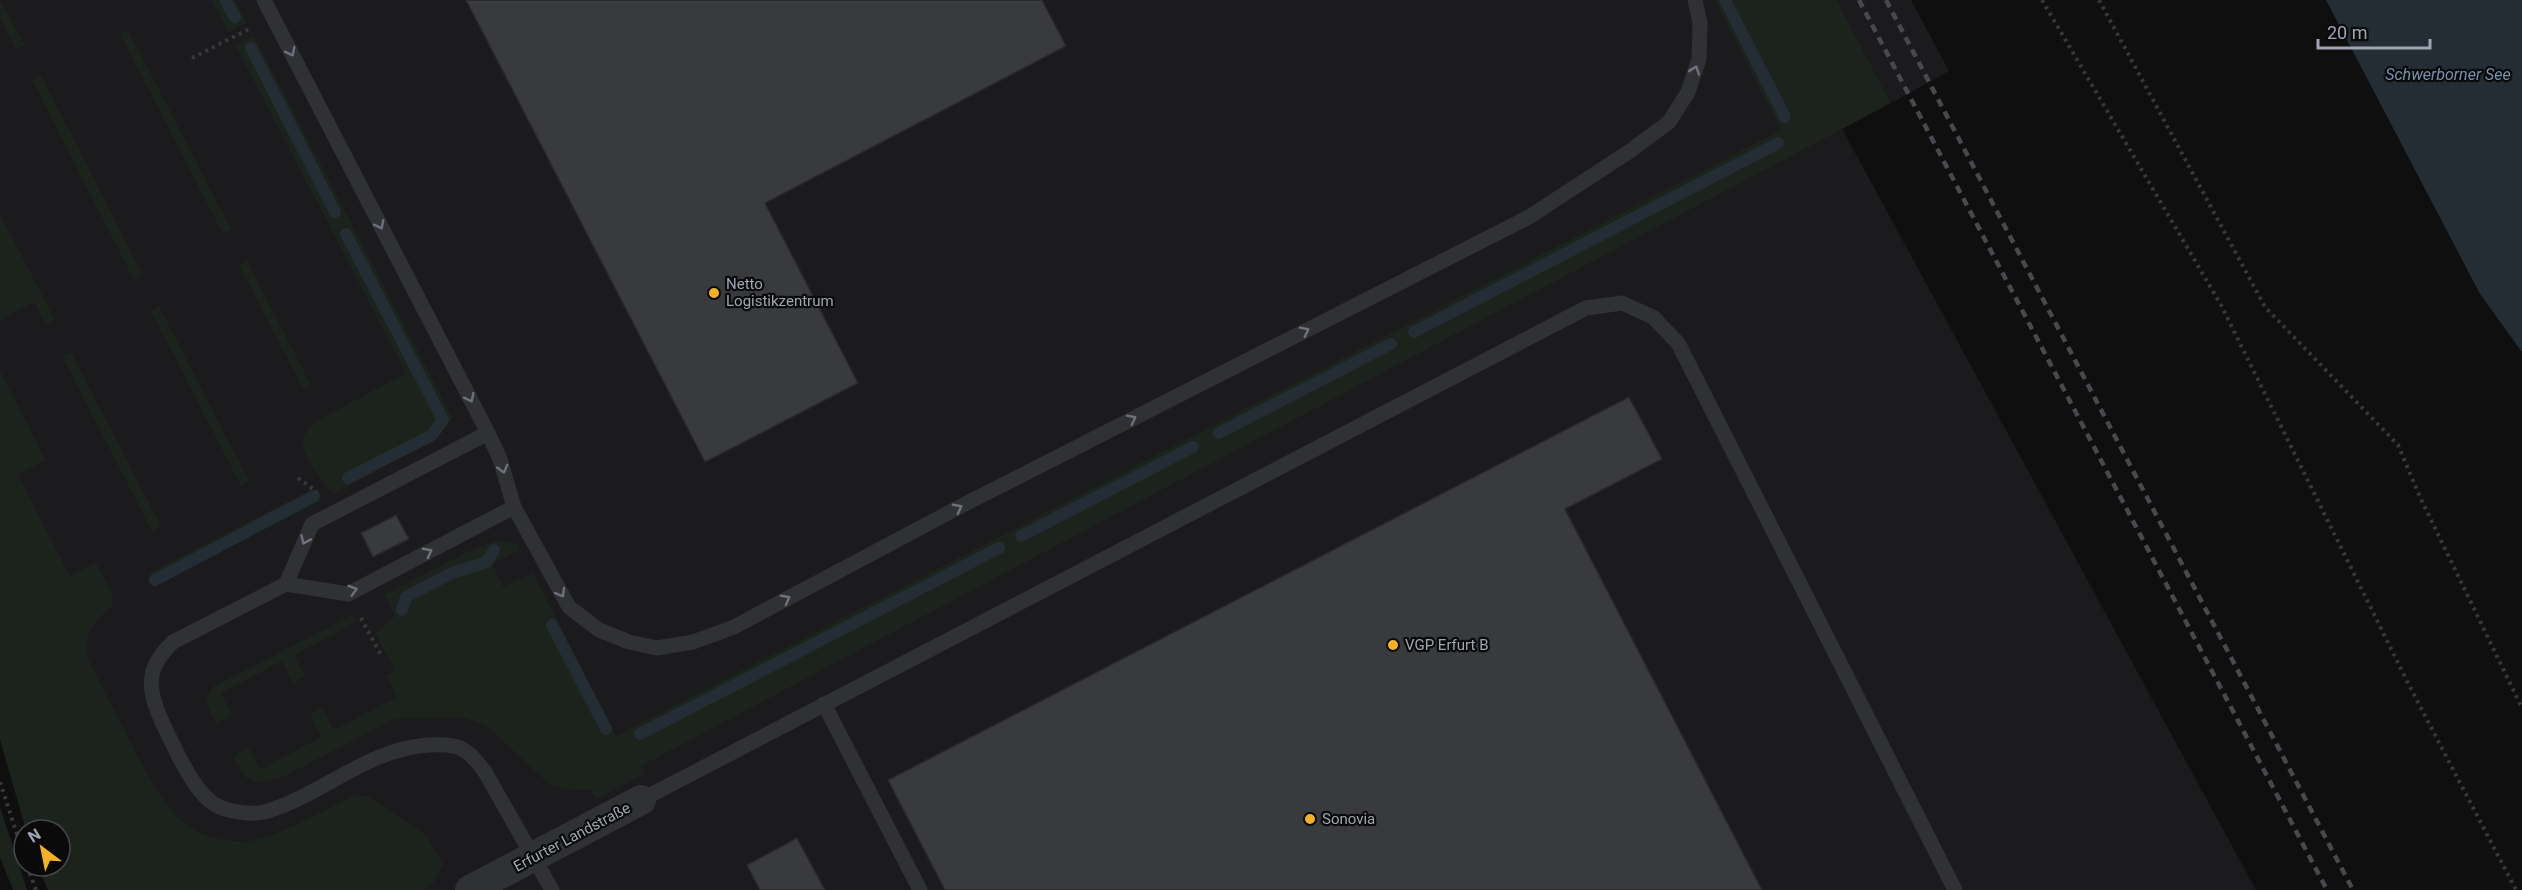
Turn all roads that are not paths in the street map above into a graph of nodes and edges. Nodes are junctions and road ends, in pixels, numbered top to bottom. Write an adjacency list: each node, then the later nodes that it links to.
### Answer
1 (264, 0): 3 (lane, one-way to 3)
2 (1695, 0): 4 (lane, one-way to 2)
3 (488, 433): 4 (lane, one-way to 4); 5 (lane, one-way to 5)
4 (514, 507): 5 (lane, one-way to 4)
5 (286, 584): 8 (lane)
6 (824, 704): 7 (lane); 11 (lane); 12 (lane)
7 (641, 800): 8 (street, Erfurter Landstraße)
8 (534, 856): 9 (street, Erfurter Landstraße); 10 (lane)
9 (470, 890)
10 (552, 890)
11 (920, 890)
12 (1955, 890)

